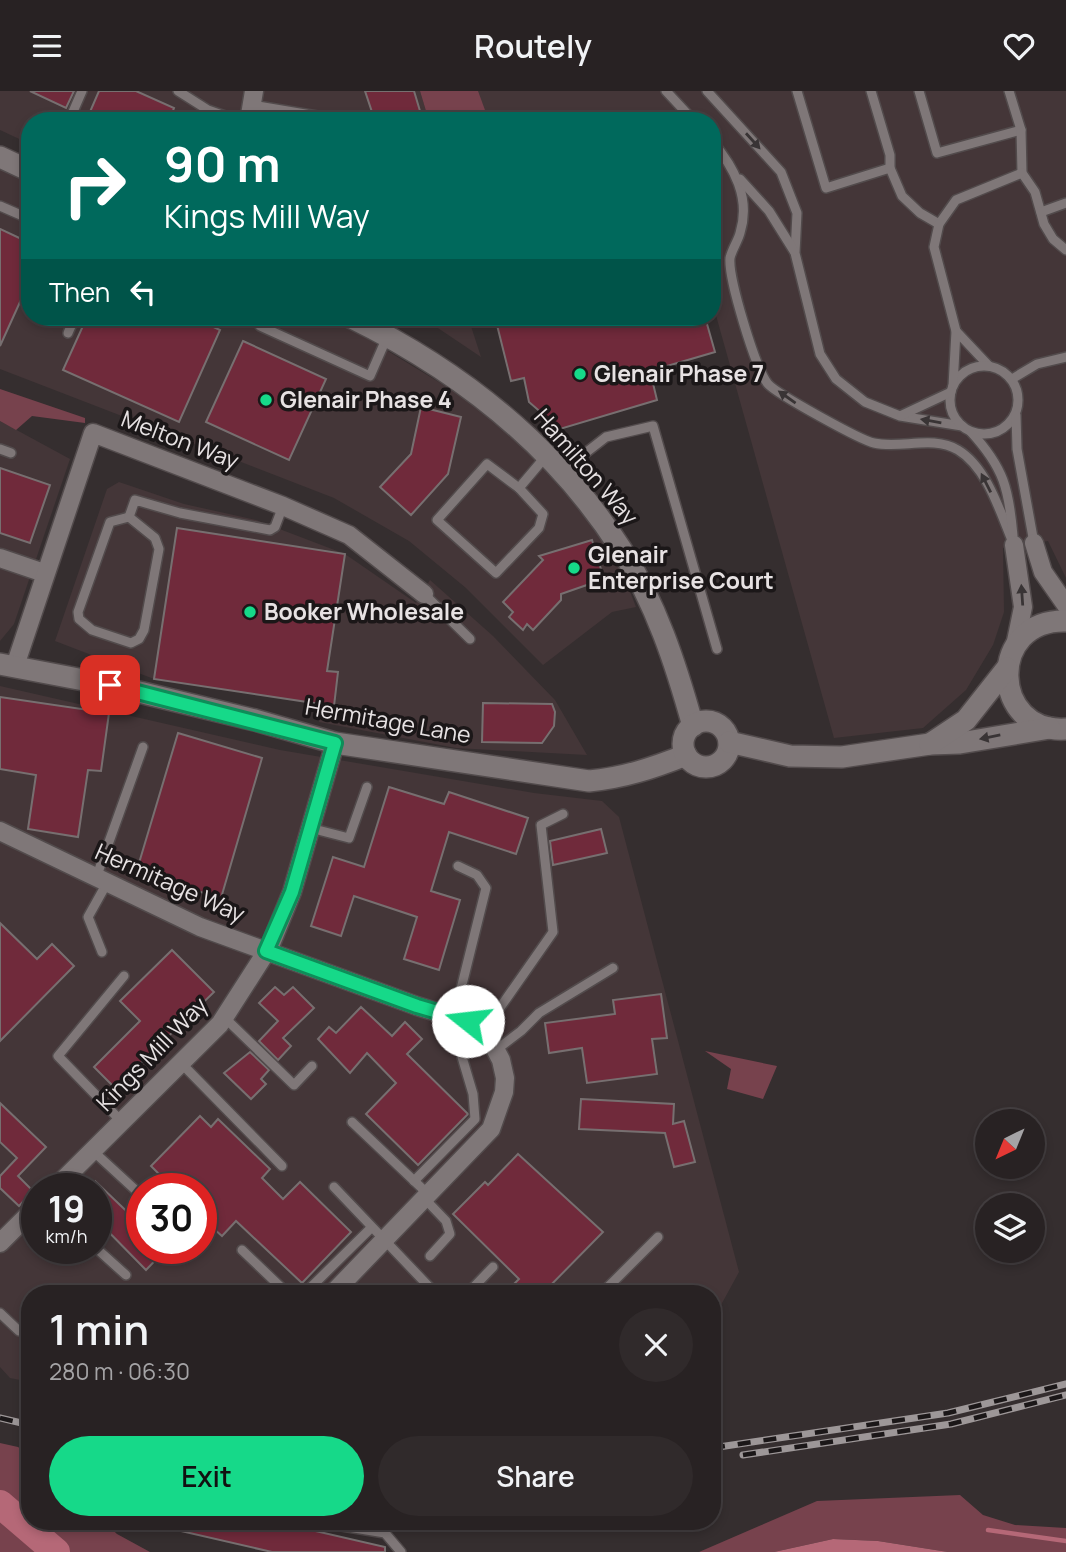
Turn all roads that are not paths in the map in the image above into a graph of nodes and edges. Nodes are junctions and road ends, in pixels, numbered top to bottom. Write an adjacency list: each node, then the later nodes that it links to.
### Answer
1 (82, 91): 10 (lane)
2 (178, 91): 11 (lane)
3 (666, 91): 13 (lane)
4 (707, 91): 27 (lane, one-way to 27)
5 (797, 91): 18 (lane)
6 (871, 91): 18 (lane)
7 (919, 91): 14 (lane)
8 (1009, 91): 14 (lane)
9 (252, 105): 12 (lane)
10 (73, 112)
11 (214, 112)
12 (293, 112)
13 (686, 112)
14 (1021, 130): 19 (lane)
15 (721, 153): 20 (lane)
16 (0, 157): 17 (street)
17 (21, 167)
18 (890, 168): 25 (lane)
19 (1022, 173): 23 (lane); 25 (lane)
20 (738, 177): 27 (lane); 49 (lane, one-way to 20)
21 (1066, 204): 23 (lane)
22 (0, 206): 24 (lane)
23 (1041, 212): 26 (lane)
24 (21, 215)
25 (939, 224): 31 (lane)
26 (1066, 250)
27 (795, 253): 39 (lane)
28 (71, 326): 32 (lane)
29 (260, 326): 33 (lane)
30 (369, 326): 33 (street, Hamilton Way)
31 (956, 331): 35 (lane); 37 (lane)
32 (68, 333)
33 (388, 335): 43 (street, Hamilton Way)
34 (1066, 357): 36 (lane)
35 (989, 366): 36 (lane); 37 (lane)
36 (1012, 379): 38 (lane)
37 (952, 389): 39 (lane); 40 (lane)
38 (1016, 413): 40 (lane); 48 (lane)
39 (901, 416): 40 (lane, one-way to 39)
40 (966, 429): 49 (lane)
41 (0, 449): 42 (lane)
42 (11, 453)
43 (547, 455): 44 (street, Hamilton Way); 45 (lane)
44 (561, 472): 57 (lane); 60 (street, Hamilton Way)
45 (519, 488): 45 (lane)
46 (283, 506): 47 (lane); 51 (street, Melton Way); 52 (street, Melton Way)
47 (129, 517): 47 (lane)
48 (1034, 543): 53 (street)
49 (1014, 545): 56 (street, one-way to 49)
50 (0, 558): 51 (street)
51 (44, 573): 58 (street, Melton Way)
52 (424, 594): 55 (lane)
53 (1066, 605)
54 (1066, 621): 56 (street)
55 (470, 639)
56 (1015, 646): 59 (street)
57 (718, 649)
58 (7, 665): 63 (street, Hermitage Lane)
59 (1007, 668): 61 (street); 64 (street)
60 (693, 726): 62 (street); 66 (street)
61 (1058, 728): 64 (street, one-way to 64)
62 (729, 742): 64 (street); 66 (street)
63 (335, 743): 66 (street, Hermitage Lane); 69 (street, Kings Mill Way)
64 (930, 744)
65 (143, 747): 72 (lane)
66 (686, 755)
67 (367, 787): 69 (lane)
68 (563, 814): 79 (lane)
69 (310, 828): 74 (street, Kings Mill Way)
70 (0, 831): 72 (street, Hermitage Way)
71 (458, 866): 78 (lane)
72 (102, 880): 73 (lane); 74 (street, Hermitage Way)
73 (102, 951)
74 (266, 951): 77 (street, Kings Mill Way); 78 (street, Hermitage Way)
75 (613, 968): 79 (lane)
76 (124, 976): 82 (lane)
77 (224, 1017): 80 (street, Kings Mill Way); 81 (lane)
78 (454, 1017): 79 (street, Hermitage Way)
79 (490, 1041): 84 (lane); 84 (street)
80 (181, 1063): 82 (street, Kings Mill Way); 86 (lane)
81 (312, 1066)
82 (122, 1122): 85 (street, Kings Mill Way)
83 (352, 1122): 89 (lane)
84 (470, 1137): 89 (lane); 91 (street)
85 (93, 1151): 87 (street, Kings Mill Way); 88 (lane)
86 (282, 1166)
87 (70, 1173)
88 (126, 1181)
89 (414, 1181): 91 (lane)
90 (334, 1187): 93 (lane)
91 (426, 1196): 93 (street); 97 (lane)
92 (21, 1222): 95 (street)
93 (377, 1234): 102 (lane); 103 (street); 104 (lane)
94 (658, 1237): 106 (lane)
95 (0, 1243)
96 (242, 1250): 101 (lane)
97 (430, 1256)
98 (112, 1262): 100 (lane)
99 (493, 1266): 105 (lane)
100 (126, 1275)
101 (279, 1285)
102 (316, 1285)
103 (339, 1285)
104 (427, 1285)
105 (475, 1285)
106 (610, 1285)
107 (0, 1313): 108 (lane)
108 (19, 1331)
109 (372, 1530): 110 (lane)
110 (401, 1552)

